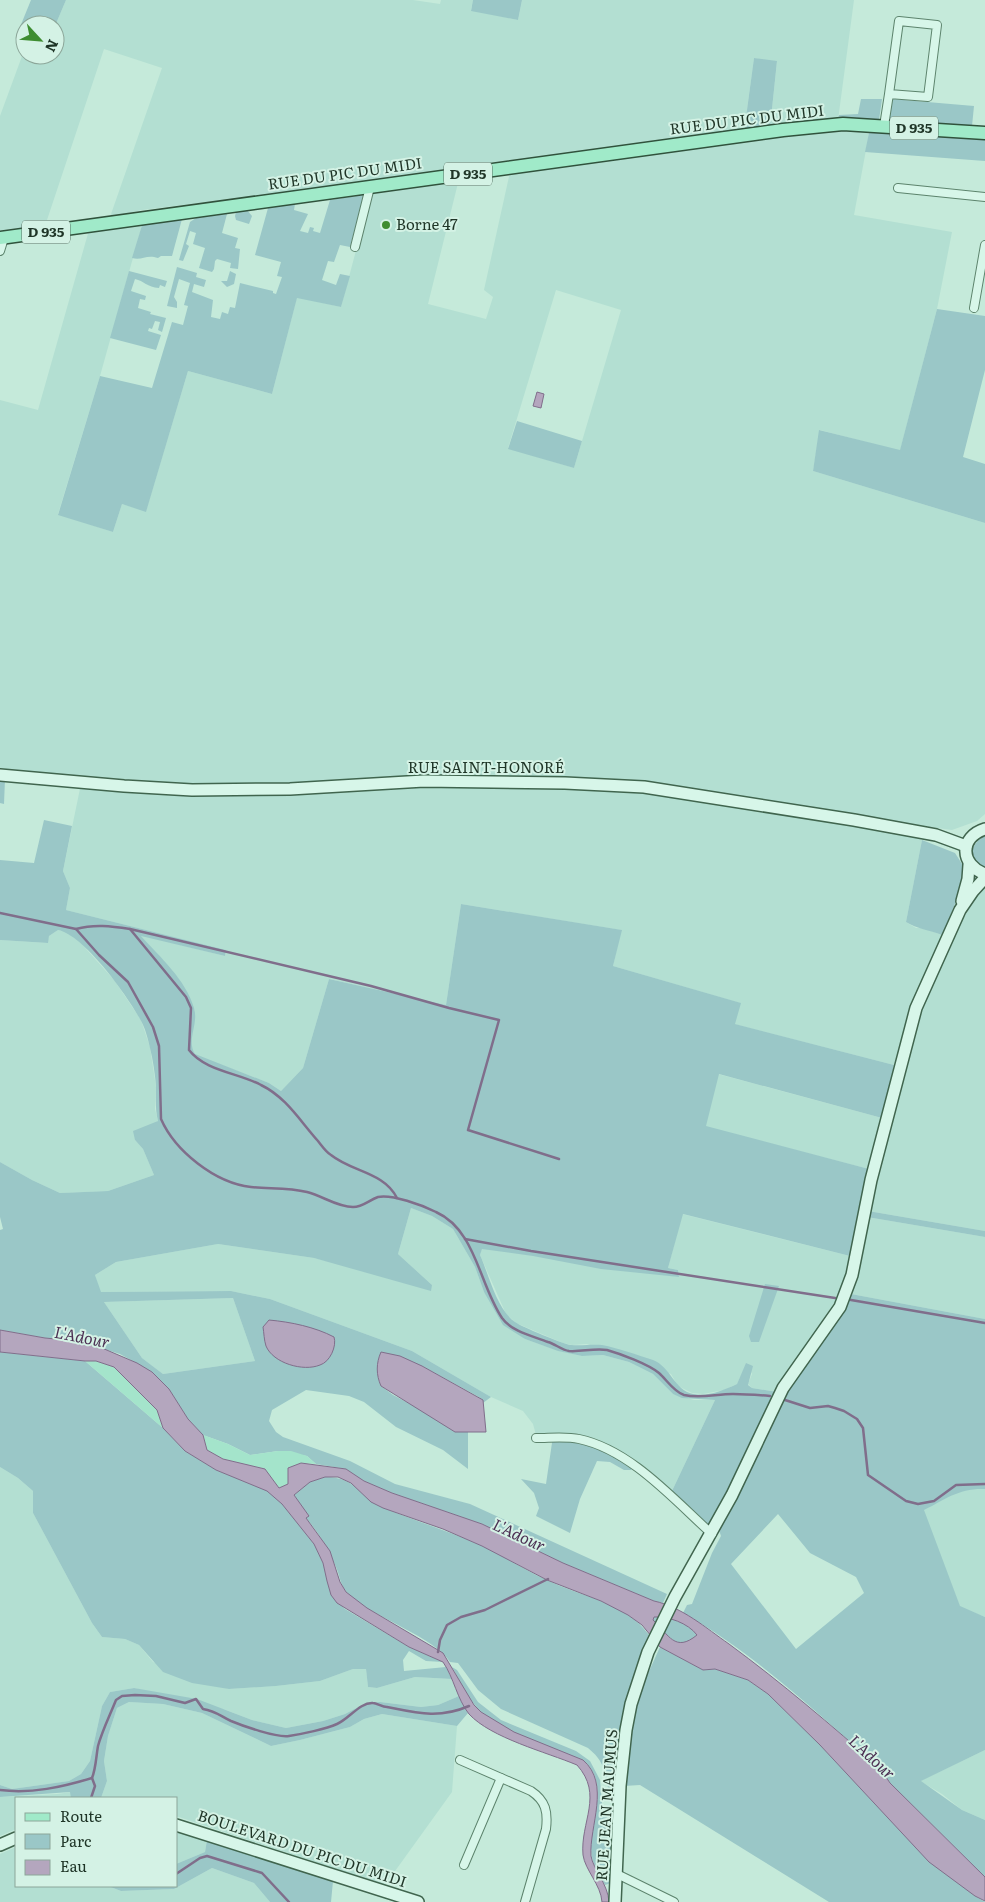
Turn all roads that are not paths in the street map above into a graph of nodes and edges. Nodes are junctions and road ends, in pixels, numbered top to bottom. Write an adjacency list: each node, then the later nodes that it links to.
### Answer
1 (889, 94): 1 (street); 2 (street)
2 (884, 126): 3 (main road, D 935); 4 (main road, RUE DU PIC DU MIDI / D 935)
3 (985, 133)
4 (370, 187): 7 (main road, RUE DU PIC DU MIDI / D 935); 9 (street)
5 (898, 188): 6 (street)
6 (985, 197)
7 (2, 238): 10 (street)
8 (985, 245): 11 (street)
9 (355, 247)
10 (0, 251)
11 (985, 304)
12 (0, 775): 14 (main road, RUE SAINT-HONORÉ)
13 (985, 828): 14 (main road)
14 (966, 846): 15 (main road)
15 (969, 865): 16 (main road); 18 (main road)
16 (985, 874)
17 (985, 878): 18 (main road)
18 (960, 910): 20 (main road, RUE JEAN MAUMUS)
19 (536, 1438): 20 (street)
20 (712, 1534): 27 (main road, RUE JEAN MAUMUS)
21 (460, 1760): 22 (street)
22 (501, 1778): 26 (street); 29 (street)
23 (178, 1825): 28 (main road, BOULEVARD DU PIC DU MIDI)
24 (15, 1838): 25 (main road)
25 (0, 1845)
26 (464, 1864)
27 (617, 1874): 30 (main road, RUE JEAN MAUMUS); 31 (street)
28 (418, 1902)
29 (525, 1902)
30 (615, 1902)
31 (674, 1902)

